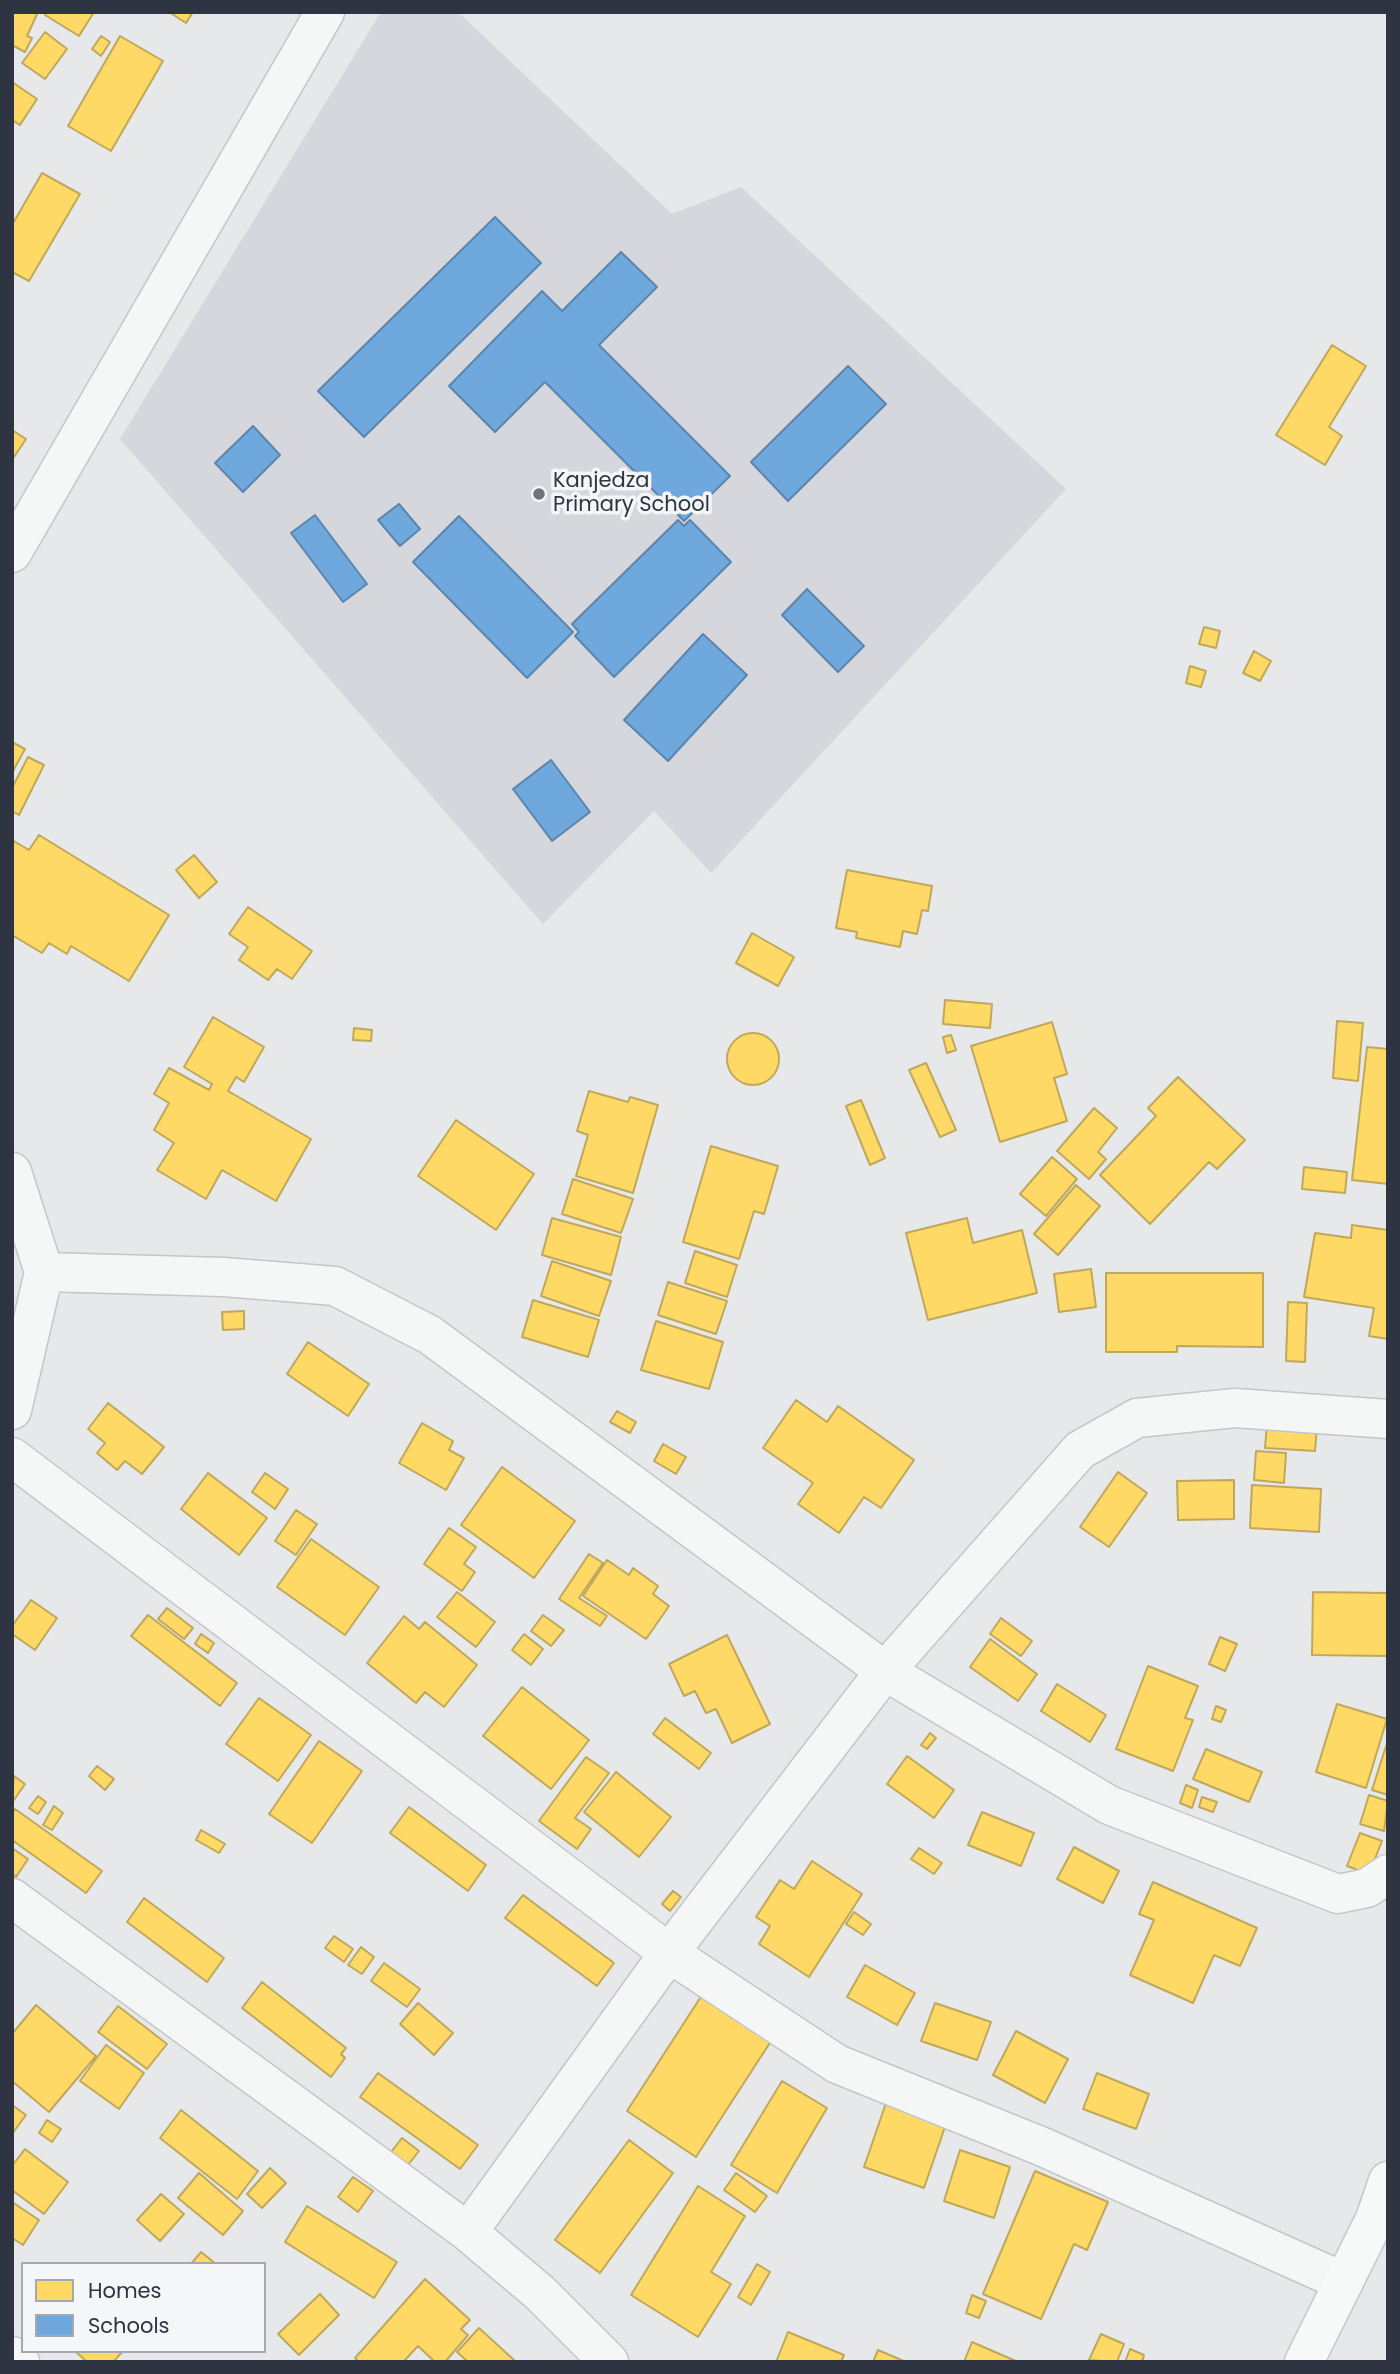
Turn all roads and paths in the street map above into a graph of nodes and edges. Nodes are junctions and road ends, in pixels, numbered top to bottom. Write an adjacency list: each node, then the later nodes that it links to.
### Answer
1 (326, 12): 2 (street)
2 (12, 553)
3 (12, 1172): 4 (street)
4 (44, 1272): 5 (street); 8 (street)
5 (12, 1410)
6 (1388, 1419): 8 (street)
7 (12, 1457): 11 (street)
8 (885, 1671): 9 (street); 11 (street)
9 (1388, 1874)
10 (12, 1898): 13 (street)
11 (669, 1953): 13 (street); 14 (street)
12 (1388, 2181): 14 (main road)
13 (468, 2232): 17 (street)
14 (1344, 2282): 18 (main road)
15 (12, 2356): 16 (street)
16 (20, 2362)
17 (609, 2362)
18 (1304, 2362)

